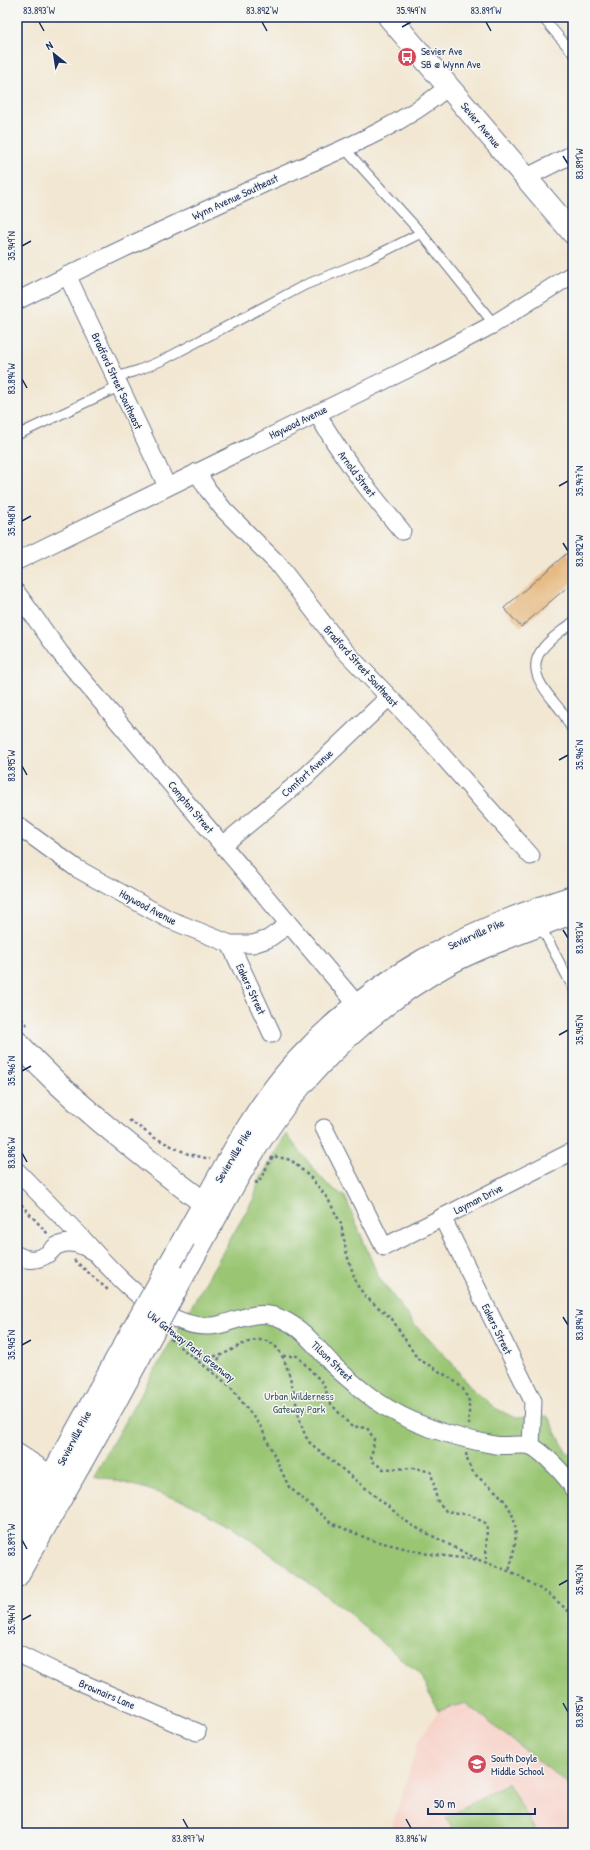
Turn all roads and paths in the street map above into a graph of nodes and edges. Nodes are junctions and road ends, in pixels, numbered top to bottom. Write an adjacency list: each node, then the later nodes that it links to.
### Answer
1 (389, 17): 4 (main road, Sevier Avenue)
2 (542, 17): 3 (lane)
3 (573, 53)
4 (448, 87): 5 (street, Wynn Avenue Southeast); 7 (main road, Sevier Avenue)
5 (345, 149): 8 (lane); 11 (street, Wynn Avenue Southeast)
6 (573, 154): 7 (street)
7 (525, 178): 9 (main road, Sevier Avenue)
8 (421, 233): 13 (lane); 14 (lane)
9 (573, 233)
10 (573, 274): 13 (street, Haywood Avenue)
11 (67, 275): 12 (street, Wynn Avenue Southeast); 14 (street, Bradford Street Southeast)
12 (17, 301)
13 (494, 324): 15 (street, Haywood Avenue)
14 (117, 382): 16 (lane); 18 (street, Bradford Street Southeast)
15 (317, 413): 17 (street, Haywood Avenue); 19 (street, Arnold Street)
16 (17, 434)
17 (197, 472): 18 (street, Haywood Avenue); 23 (street, Bradford Street Southeast)
18 (167, 486): 20 (street, Haywood Avenue)
19 (402, 531)
20 (17, 561)
21 (17, 594): 26 (street, Compton Street)
22 (573, 622): 24 (lane)
23 (388, 698): 26 (street, Comfort Avenue); 27 (street, Bradford Street Southeast)
24 (573, 731)
25 (17, 825): 32 (street, Haywood Avenue)
26 (223, 845): 31 (street, Compton Street)
27 (531, 856)
28 (573, 897): 30 (main road, Sevierville Pike)
29 (573, 912): 30 (main road)
30 (536, 917): 33 (lane); 34 (main road, Sevierville Pike)
31 (288, 925): 32 (street, Haywood Avenue); 34 (street, Compton Street)
32 (230, 944): 36 (street, Eakers Street)
33 (573, 988)
34 (362, 1011): 42 (main road, Sevierville Pike)
35 (17, 1014): 37 (path)
36 (272, 1034)
37 (25, 1037): 44 (main road)
38 (129, 1120): 42 (path)
39 (324, 1128): 46 (street, Layman Drive)
40 (573, 1151): 46 (street, Layman Drive)
41 (17, 1171): 45 (street, Tilson Street)
42 (233, 1171): 44 (main road, Sevierville Pike); 57 (path)
43 (17, 1200): 47 (path)
44 (212, 1209): 56 (main road, Sevierville Pike, bridge); 56 (main road, Sevierville Pike, bridge)
45 (57, 1213): 47 (street); 48 (street, Tilson Street)
46 (442, 1217): 58 (street, Eakers Street)
47 (58, 1245): 48 (street, Tilson Street); 49 (street); 50 (path)
48 (92, 1251): 57 (street, Tilson Street)
49 (17, 1255)
50 (110, 1292)
51 (165, 1336): 54 (path, UW Gateway Park Greenway)
52 (220, 1355): 53 (path); 54 (path); 55 (path)
53 (283, 1356): 65 (path); 66 (path)
54 (196, 1358): 55 (path, UW Gateway Park Greenway)
55 (212, 1371): 65 (path, UW Gateway Park Greenway)
56 (106, 1398): 61 (main road, Sevierville Pike)
57 (468, 1440): 58 (street, Tilson Street); 67 (path)
58 (531, 1446): 62 (street)
59 (17, 1455): 61 (main road)
60 (17, 1462): 63 (main road)
61 (60, 1482): 63 (main road, Sevierville Pike); 68 (main road, Sevierville Pike)
62 (573, 1489)
63 (34, 1509): 64 (main road, Sevierville Pike)
64 (17, 1539)
65 (479, 1560): 66 (path, UW Gateway Park Greenway)
66 (486, 1563): 67 (path, UW Gateway Park Greenway)
67 (509, 1571): 69 (path, UW Gateway Park Greenway)
68 (17, 1576)
69 (573, 1615)
70 (17, 1653): 71 (street, Brownairs Lane)
71 (198, 1732)

